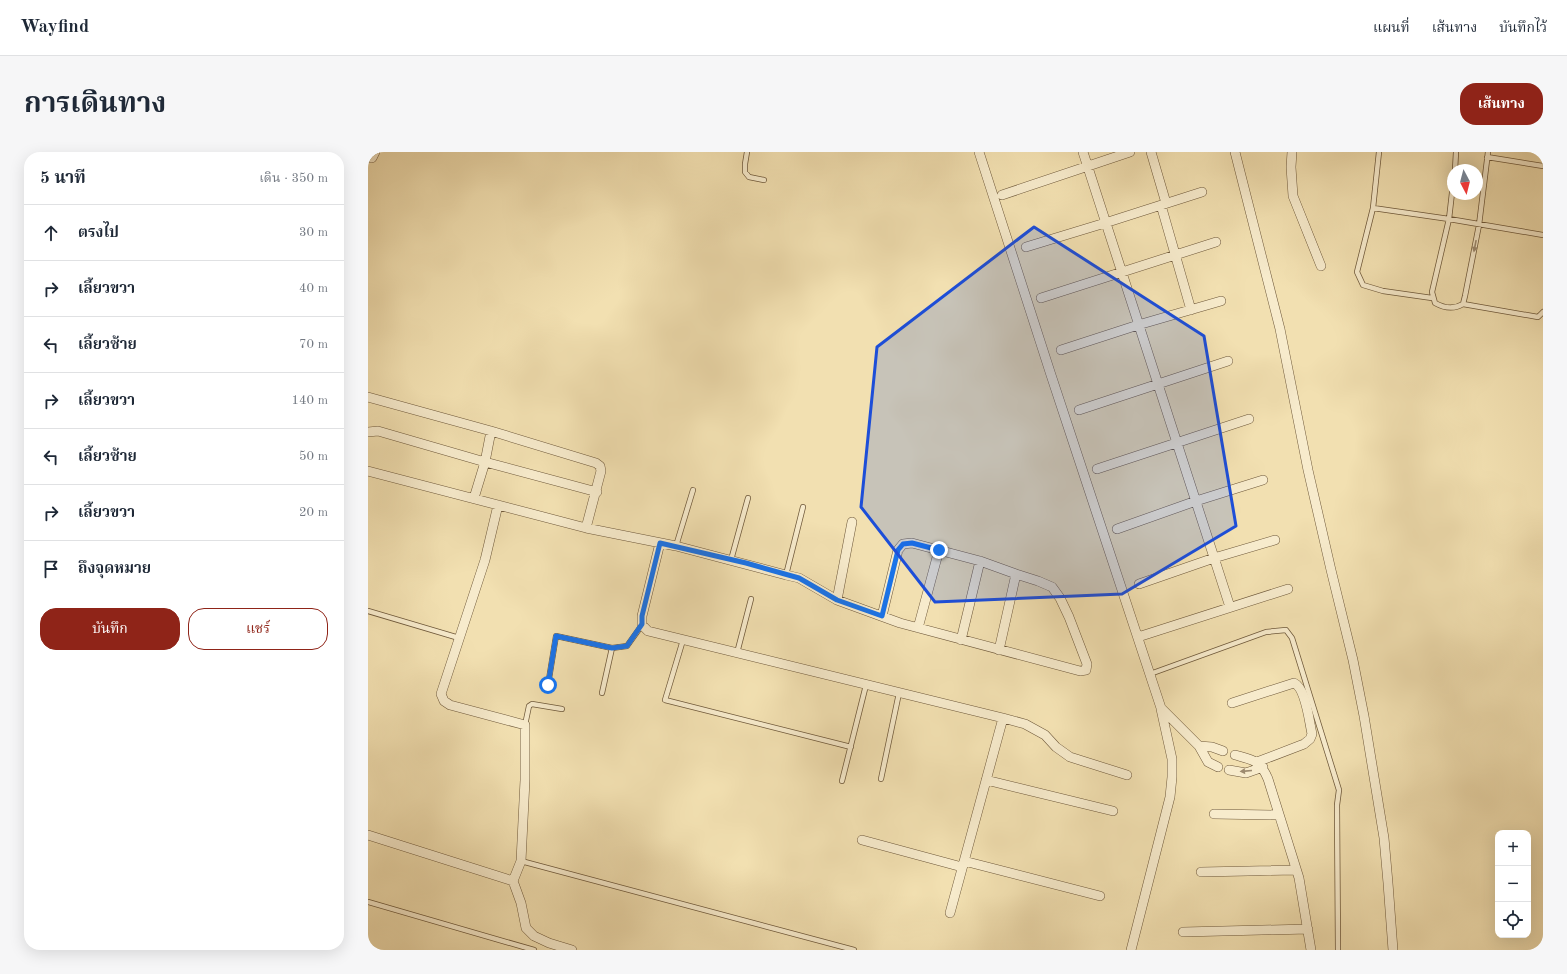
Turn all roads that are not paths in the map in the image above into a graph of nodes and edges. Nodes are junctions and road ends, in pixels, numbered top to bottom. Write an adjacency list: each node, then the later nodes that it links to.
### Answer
1 (375, 152): 12 (street)
2 (747, 152): 16 (lane)
3 (979, 152): 79 (street)
4 (1083, 152): 14 (street)
5 (1130, 152): 14 (street)
6 (1151, 152): 20 (street)
7 (1235, 152): 128 (street)
8 (1292, 152): 29 (street)
9 (1379, 152): 21 (lane)
10 (1456, 152): 13 (lane)
11 (1488, 154): 15 (lane); 24 (lane)
12 (368, 158)
13 (1455, 164)
14 (1088, 166): 18 (street); 23 (street)
15 (1543, 166)
16 (764, 180)
17 (1202, 192): 20 (street)
18 (1002, 195)
19 (1451, 200): 22 (lane)
20 (1163, 204): 23 (street); 28 (street)
21 (1373, 208): 22 (lane); 32 (lane)
22 (1449, 219): 24 (lane); 32 (lane)
23 (1106, 223): 27 (street); 30 (street)
24 (1479, 225): 25 (lane); 34 (lane, one-way to 34)
25 (1543, 235)
26 (1216, 242): 28 (street)
27 (1026, 246)
28 (1175, 254): 30 (street); 35 (street)
29 (1322, 266)
30 (1121, 273): 31 (street); 37 (street)
31 (1041, 298)
32 (1432, 298): 34 (lane)
33 (1221, 301): 35 (street)
34 (1463, 304): 36 (lane)
35 (1191, 310): 37 (street)
36 (1543, 312)
37 (1138, 325): 38 (street); 40 (street)
38 (1061, 350)
39 (1228, 361): 40 (street)
40 (1158, 385): 42 (street); 46 (street)
41 (368, 398): 45 (street)
42 (1079, 410)
43 (1249, 419): 46 (street)
44 (368, 432): 47 (street)
45 (491, 432): 47 (street); 52 (street)
46 (1177, 443): 48 (street); 55 (street)
47 (485, 462): 52 (street); 53 (street)
48 (1097, 469)
49 (368, 470): 53 (street)
50 (1264, 480): 55 (street)
51 (693, 490): 63 (lane)
52 (596, 492): 59 (street)
53 (474, 498): 56 (street)
54 (748, 498): 66 (lane)
55 (1196, 501): 60 (street); 65 (street)
56 (498, 505): 59 (street); 80 (street)
57 (803, 506): 69 (lane)
58 (852, 522): 73 (street)
59 (586, 528): 62 (street)
60 (1117, 529)
61 (1275, 540): 65 (street)
62 (660, 543): 63 (street); 77 (street)
63 (676, 546): 66 (street)
64 (939, 550): 67 (street); 76 (street); 78 (street)
65 (1214, 558): 70 (street); 74 (street)
66 (731, 560): 69 (street)
67 (980, 561): 68 (street); 82 (street)
68 (1016, 574): 84 (street); 84 (street)
69 (786, 575): 73 (street)
70 (1140, 584)
71 (1288, 589): 74 (street)
72 (751, 599): 85 (lane)
73 (837, 600): 76 (street)
74 (1230, 607): 79 (street)
75 (368, 611): 80 (lane)
76 (882, 616): 78 (street)
77 (642, 624): 81 (street); 83 (lane)
78 (918, 628): 82 (street)
79 (1138, 637): 86 (street)
80 (459, 638): 95 (street)
81 (682, 640): 85 (street); 97 (lane)
82 (961, 640): 84 (street)
83 (612, 648): 87 (lane); 89 (lane)
84 (999, 650)
85 (736, 653): 88 (street)
86 (1150, 674): 92 (street); 127 (lane)
87 (548, 685)
88 (866, 685): 90 (street); 97 (lane)
89 (602, 692)
90 (899, 693): 94 (street); 104 (lane)
91 (1232, 703): 100 (street)
92 (1161, 708): 96 (street); 125 (street)
93 (562, 710): 95 (lane)
94 (1003, 718): 103 (street); 105 (street)
95 (525, 725): 112 (street)
96 (1199, 746): 98 (street); 101 (street)
97 (851, 747): 106 (lane)
98 (1223, 751)
99 (1235, 755): 100 (street)
100 (1260, 765): 102 (street, one-way to 102); 109 (street)
101 (1218, 767)
102 (1229, 770)
103 (1127, 775)
104 (881, 779)
105 (986, 780): 107 (street); 113 (street)
106 (842, 781)
107 (1114, 811)
108 (1214, 814): 109 (street)
109 (1279, 815): 114 (street)
110 (368, 835): 116 (street)
111 (862, 840): 113 (street)
112 (521, 861): 116 (street); 124 (lane)
113 (963, 864): 117 (street); 119 (street)
114 (1296, 870): 115 (street); 120 (street)
115 (1201, 872)
116 (513, 881): 123 (street)
117 (1100, 896)
118 (368, 902): 122 (lane)
119 (950, 913)
120 (1308, 929): 121 (street); 126 (street)
121 (1183, 932)
122 (534, 950)
123 (572, 950)
124 (854, 950)
125 (1131, 950)
126 (1311, 950)
127 (1338, 950)
128 (1393, 950)

